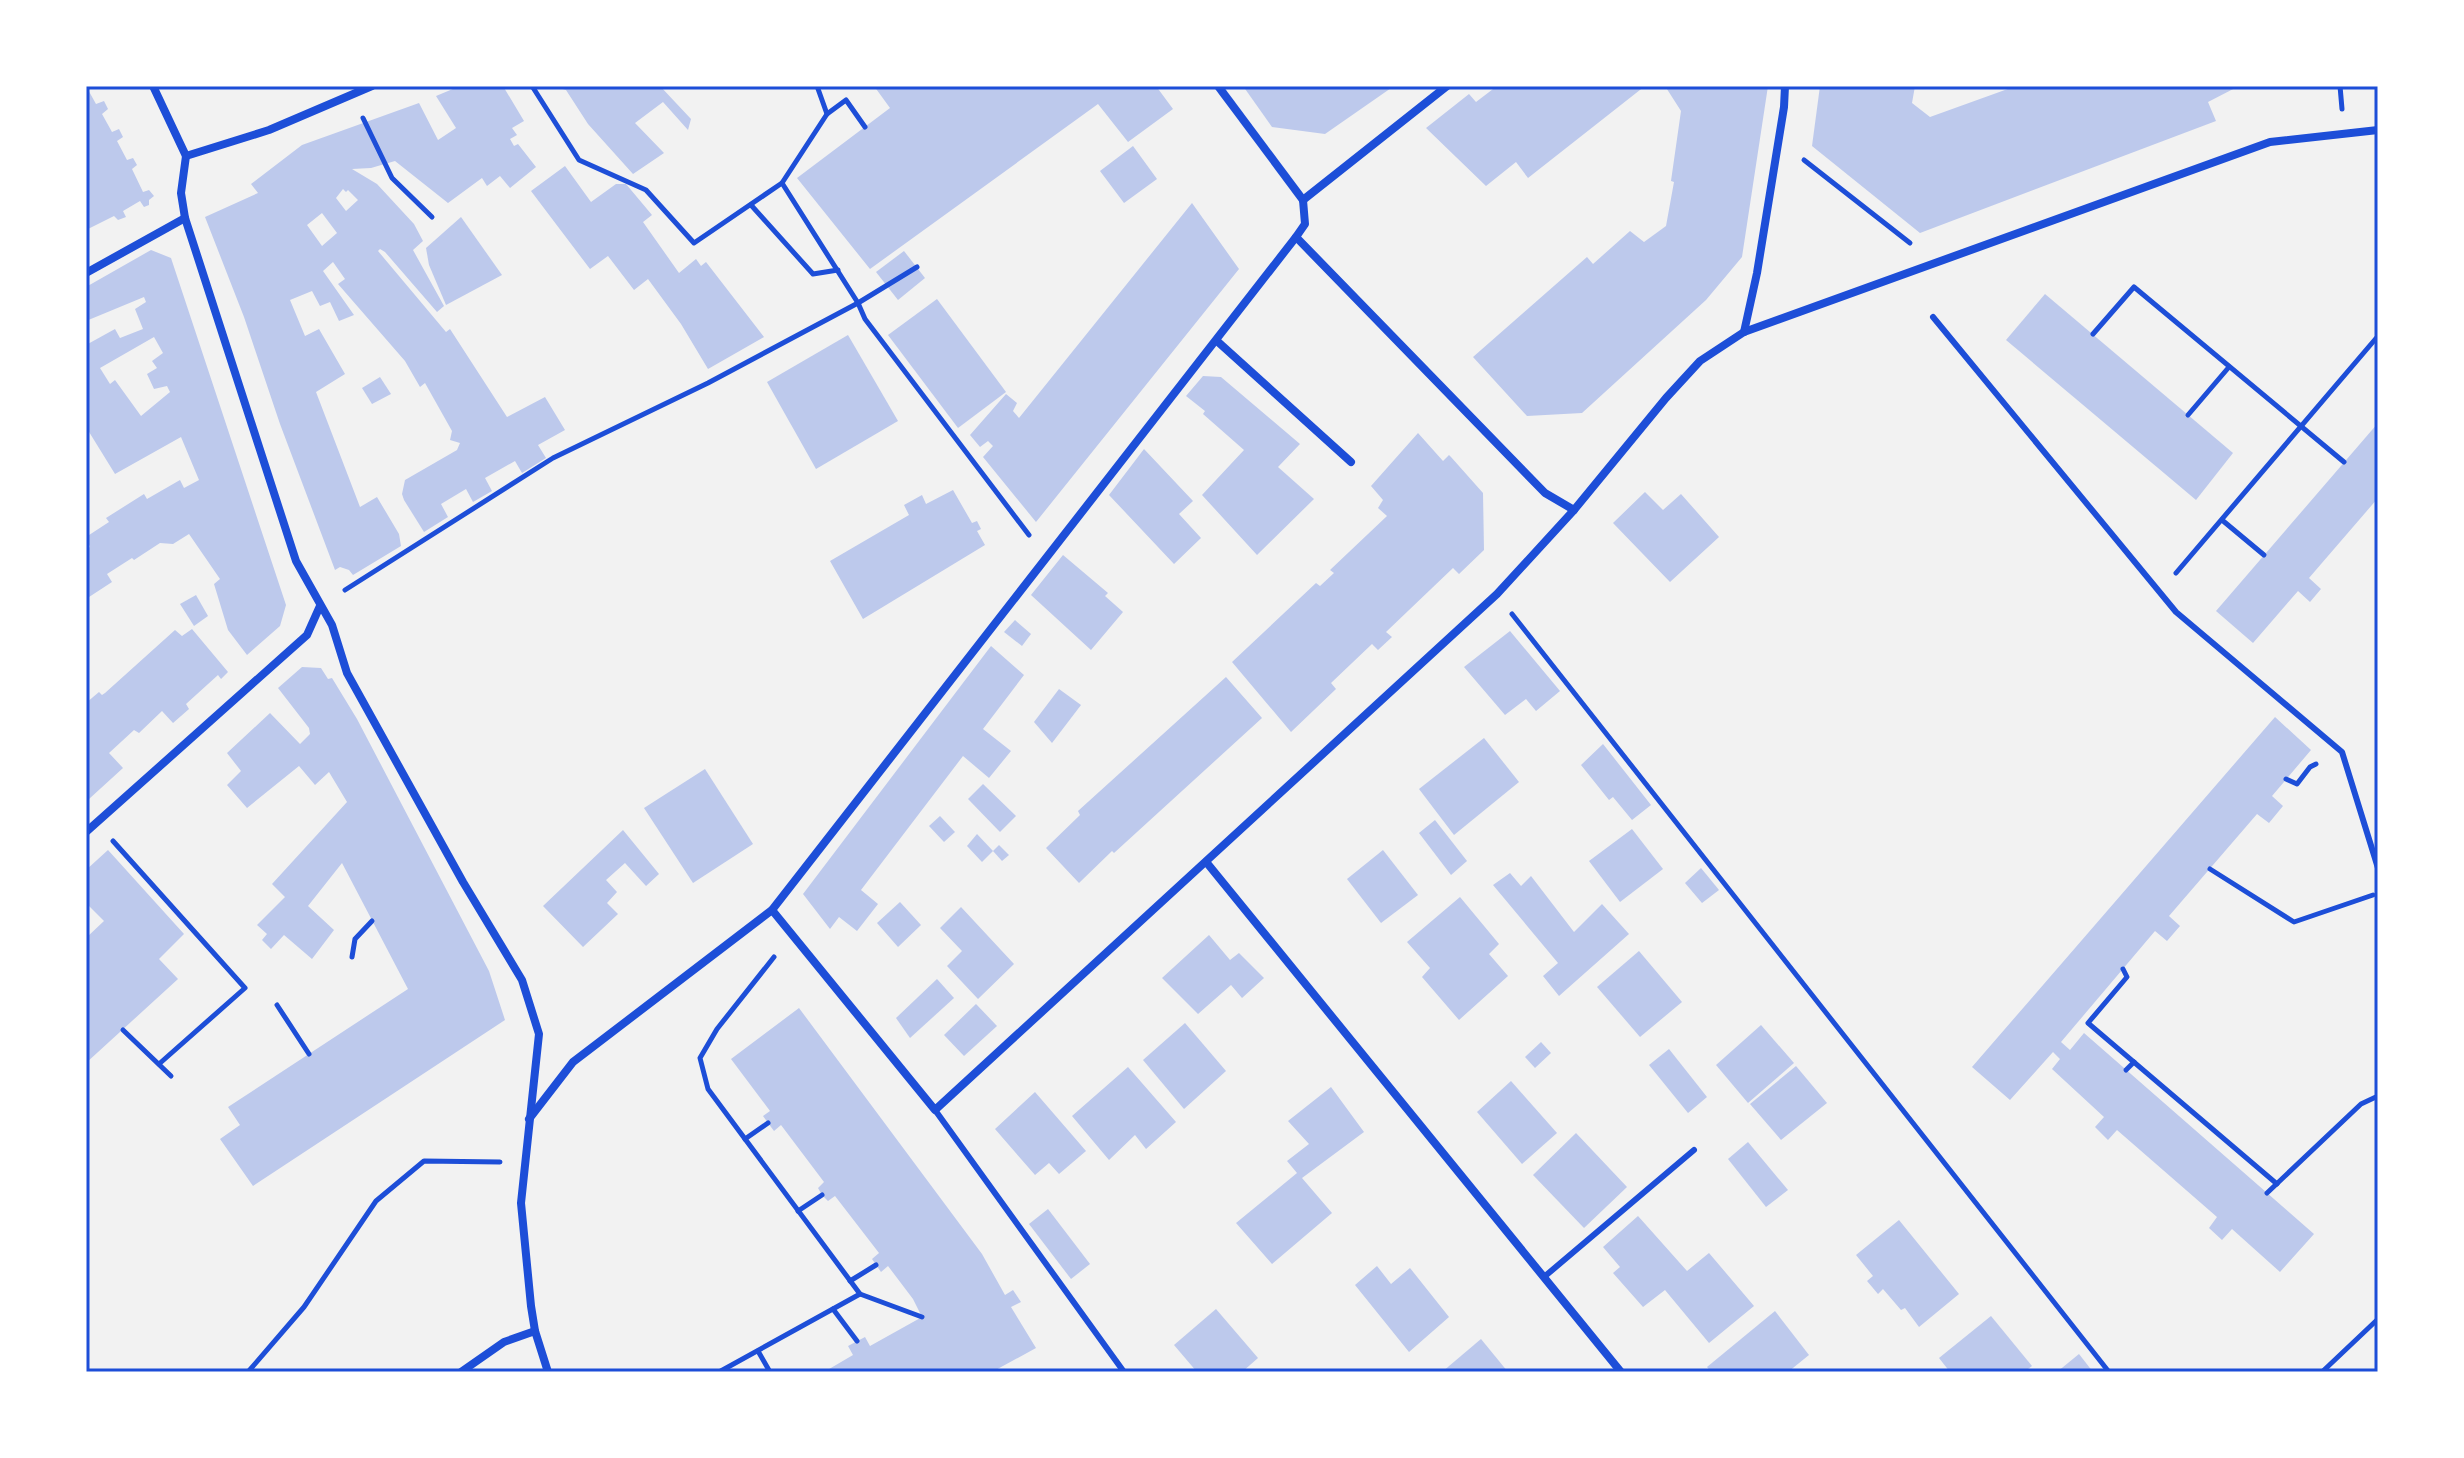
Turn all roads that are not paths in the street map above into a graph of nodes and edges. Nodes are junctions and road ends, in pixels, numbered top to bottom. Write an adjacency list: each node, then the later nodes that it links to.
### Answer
1 (153, 86): 7 (street)
2 (372, 86): 7 (street)
3 (1218, 86): 8 (street)
4 (1447, 86): 8 (street)
5 (1785, 86): 13 (street)
6 (2378, 130): 13 (street)
7 (186, 156): 9 (street)
8 (1303, 200): 10 (street)
9 (185, 218): 11 (street); 17 (street)
10 (1296, 237): 14 (street); 16 (street)
11 (86, 273)
12 (1933, 317): 20 (lane)
13 (1744, 332): 16 (street)
14 (1217, 341): 15 (street); 21 (street)
15 (1351, 462)
16 (1574, 510): 19 (street)
17 (320, 606): 18 (street); 23 (street)
18 (86, 832)
19 (1207, 863): 22 (street); 25 (street)
20 (2378, 868)
21 (772, 910): 22 (street); 23 (street)
22 (935, 1110): 29 (lane)
23 (529, 1120): 26 (street)
24 (1694, 1150): 25 (lane)
25 (1544, 1277): 30 (street)
26 (535, 1331): 27 (street); 28 (street)
27 (461, 1372)
28 (548, 1372)
29 (1124, 1372)
30 (1621, 1372)

